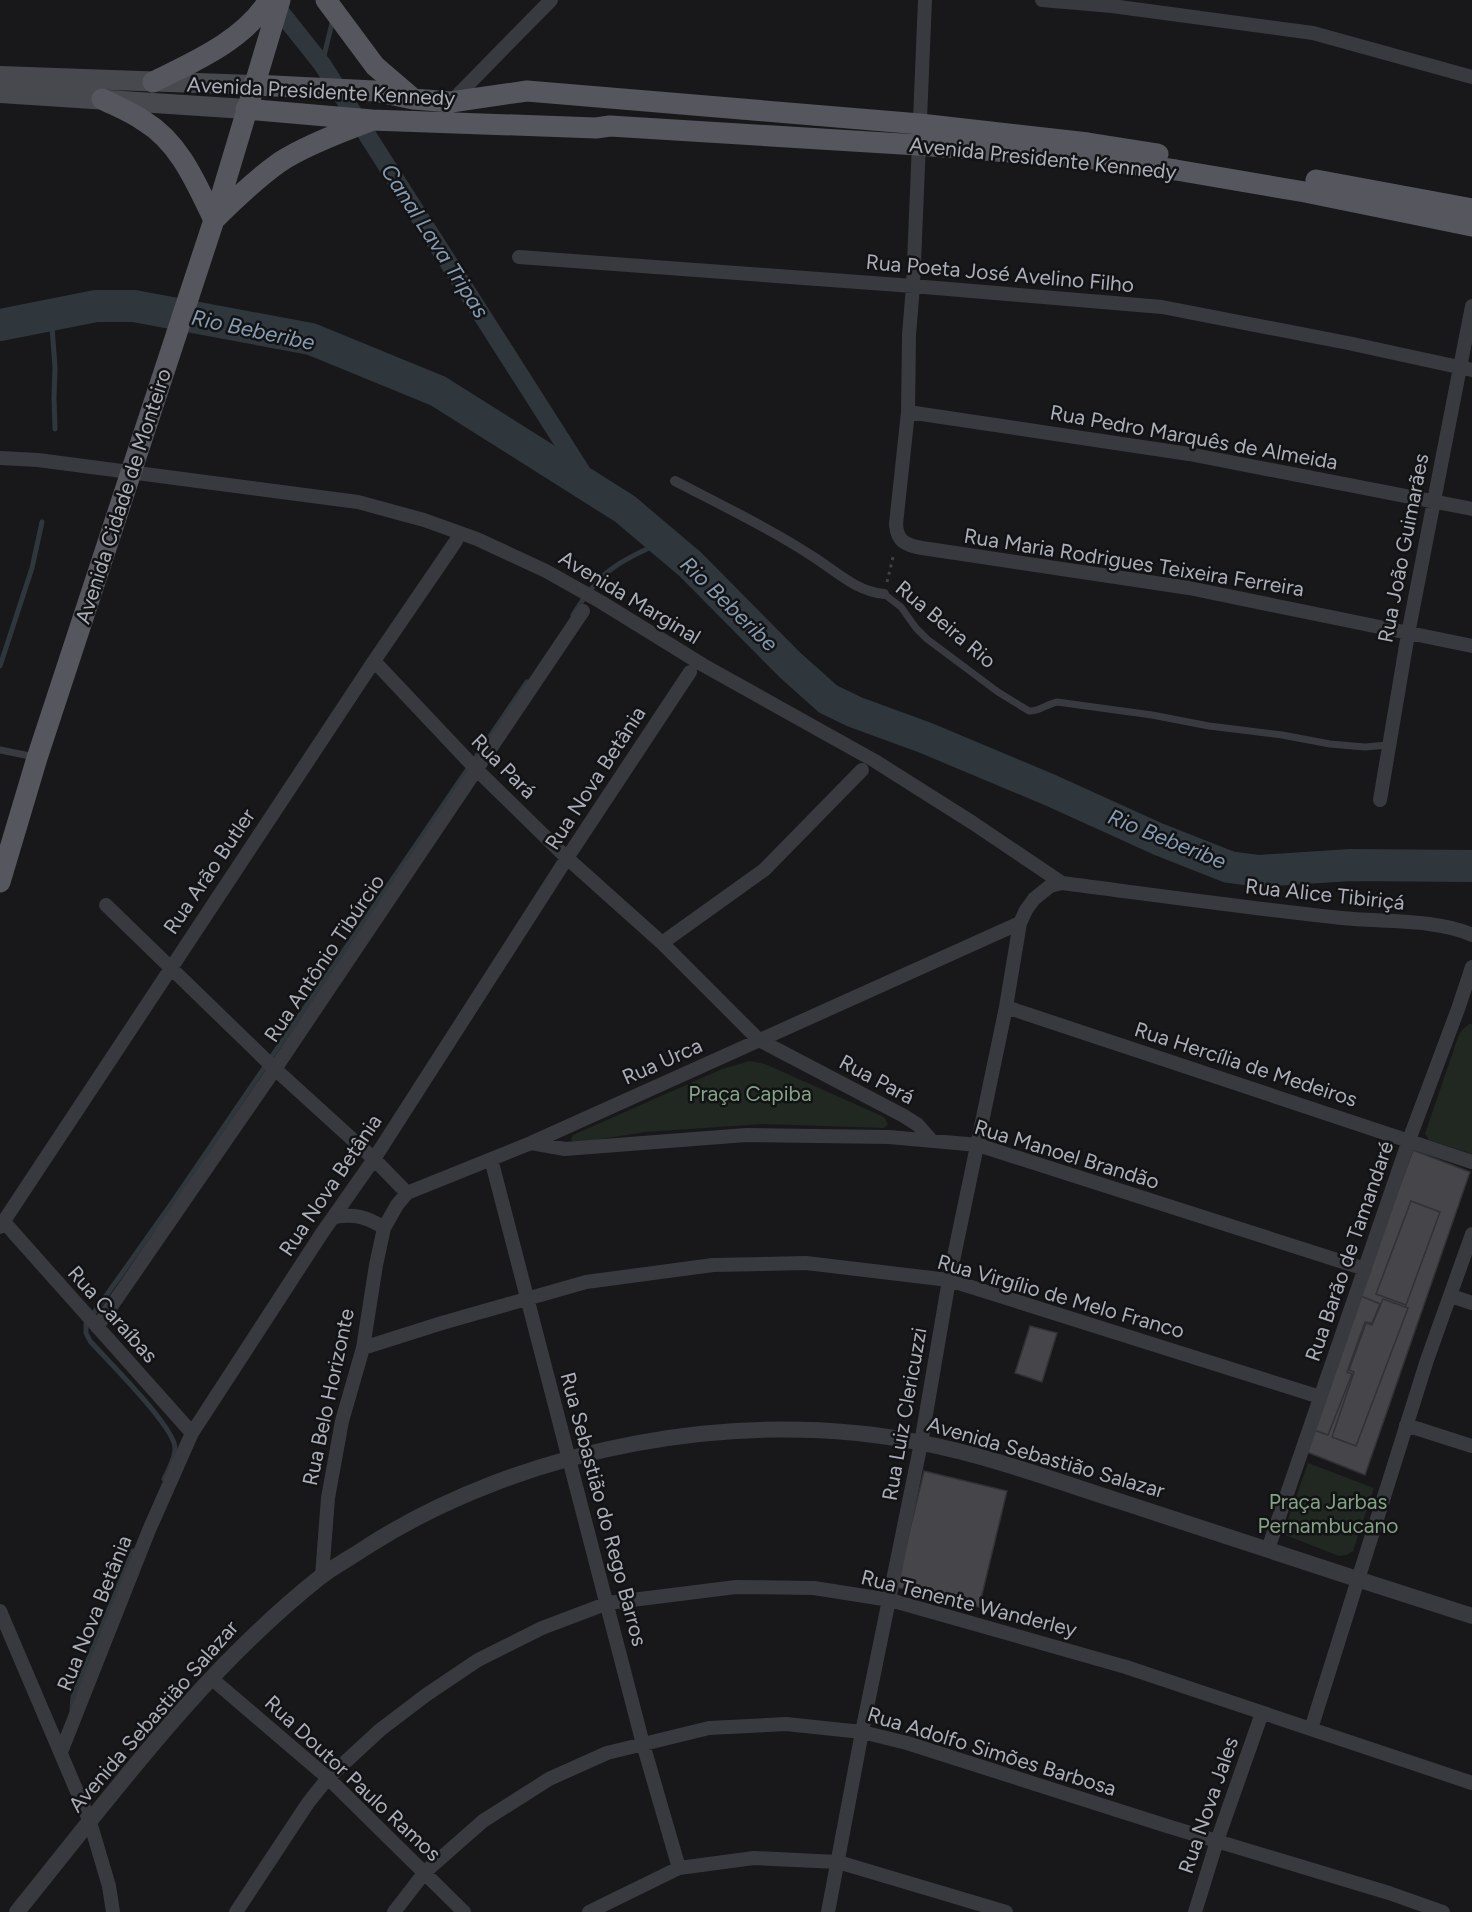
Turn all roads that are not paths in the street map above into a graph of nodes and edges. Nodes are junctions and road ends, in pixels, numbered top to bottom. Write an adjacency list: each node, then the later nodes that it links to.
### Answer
1 (326, 0): 12 (main road)
2 (550, 0): 13 (street)
3 (925, 0): 16 (street)
4 (1042, 0): 7 (street)
5 (272, 6): 8 (main road); 9 (main road, Avenida Cidade de Monteiro)
6 (0, 76): 8 (main road, Avenida Presidente Kennedy)
7 (1472, 77)
8 (153, 82): 9 (main road, Avenida Presidente Kennedy)
9 (253, 85): 12 (main road, Avenida Presidente Kennedy); 14 (main road, Avenida Cidade de Monteiro)
10 (0, 93): 11 (main road, Avenida Presidente Kennedy)
11 (102, 99): 14 (main road, Avenida Presidente Kennedy); 18 (main road)
12 (413, 99): 13 (main road, Avenida Presidente Kennedy)
13 (451, 102): 16 (main road, Avenida Presidente Kennedy)
14 (246, 109): 15 (main road, Avenida Presidente Kennedy); 18 (main road, Avenida Cidade de Monteiro)
15 (382, 121): 16 (main road, Avenida Presidente Kennedy); 18 (main road)
16 (919, 135): 17 (main road, Avenida Presidente Kennedy); 19 (main road, Avenida Presidente Kennedy); 21 (street)
17 (1472, 209)
18 (214, 220): 26 (main road, Avenida Cidade de Monteiro)
19 (1472, 226)
20 (519, 258): 21 (street, Rua Poeta José Avelino Filho)
21 (913, 286): 23 (street, Rua Poeta José Avelino Filho); 24 (street)
22 (1472, 306): 23 (street, Rua João Guimarães)
23 (1466, 368): 28 (street, Rua João Guimarães)
24 (908, 412): 28 (street, Rua Pedro Marquês de Almeida); 33 (street, Rua Maria Rodrigues Teixeira Ferreira)
25 (0, 458): 26 (street, Avenida Marginal)
26 (130, 473): 39 (main road, Avenida Cidade de Monteiro); 45 (street, Avenida Marginal)
27 (675, 481): 31 (street, Rua Beira Rio)
28 (1433, 501): 29 (street, Rua Pedro Marquês de Almeida); 33 (street, Rua João Guimarães)
29 (1472, 509)
30 (456, 541): 35 (street, Rua Arão Butler)
31 (884, 594): 37 (lane, Rua Beira Rio)
32 (584, 611): 40 (street, Rua Antônio Tibúrcio)
33 (1408, 634): 34 (street, Rua Maria Rodrigues Teixeira Ferreira); 37 (street, Rua João Guimarães)
34 (1472, 646)
35 (374, 661): 40 (street, Rua Pará); 51 (street, Rua Arão Butler)
36 (690, 672): 43 (street, Rua Nova Betânia)
37 (1388, 745): 42 (street, Rua João Guimarães)
38 (0, 750): 39 (lane)
39 (37, 758): 44 (main road, Avenida Cidade de Monteiro)
40 (475, 768): 43 (street, Rua Pará); 56 (street, Rua Antônio Tibúrcio)
41 (862, 770): 49 (street)
42 (1380, 800)
43 (567, 858): 49 (street, Rua Pará); 61 (street, Rua Nova Betânia)
44 (0, 882)
45 (1062, 883): 47 (street); 48 (street, Rua Alice Tibiriçá)
46 (106, 906): 51 (street)
47 (1020, 923): 52 (street, Rua Luiz Clericuzzi); 55 (street, Rua Urca)
48 (1470, 934)
49 (662, 944): 55 (street, Rua Pará)
50 (1472, 967): 53 (street, Rua Barão de Tamandaré)
51 (170, 968): 56 (street); 66 (street, Rua Arão Butler)
52 (1006, 1007): 57 (street, Rua Hercília de Medeiros); 60 (street, Rua Luiz Clericuzzi)
53 (1458, 1009): 54 (street); 57 (street, Rua Barão de Tamandaré)
54 (1472, 1014)
55 (759, 1040): 58 (street, Rua Pará); 59 (street, Rua Urca)
56 (274, 1069): 61 (street); 74 (street, Rua Antônio Tibúrcio)
57 (1409, 1140): 63 (street, Rua Hercília de Medeiros); 69 (street, Rua Barão de Tamandaré)
58 (933, 1141): 59 (street, Rua Manoel Brandão); 60 (street, Rua Manoel Brandão)
59 (531, 1143): 62 (street, Rua Urca)
60 (978, 1145): 69 (street, Rua Manoel Brandão); 70 (street, Rua Luiz Clericuzzi)
61 (374, 1159): 64 (street); 65 (street, Rua Nova Betânia)
62 (491, 1159): 64 (street, Rua Urca); 72 (street, Rua Sebastião do Rego Barros)
63 (1472, 1162)
64 (407, 1193): 67 (street)
65 (333, 1217): 67 (street); 78 (street, Rua Nova Betânia)
66 (2, 1225): 74 (street, Rua Caraíbas)
67 (384, 1228): 75 (street, Rua Belo Horizonte)
68 (1472, 1234): 71 (street)
69 (1365, 1269): 76 (street, Rua Barão de Tamandaré)
70 (949, 1280): 72 (street, Rua Virgílio de Melo Franco); 76 (street, Rua Virgílio de Melo Franco); 79 (street, Rua Luiz Clericuzzi)
71 (1451, 1296): 73 (street); 77 (street)
72 (527, 1298): 75 (street, Rua Virgílio de Melo Franco); 81 (street, Rua Sebastião do Rego Barros)
73 (1472, 1303)
74 (97, 1327): 78 (street, Rua Caraíbas)
75 (363, 1348): 83 (street, Rua Belo Horizonte)
76 (1320, 1397): 82 (street, Rua Barão de Tamandaré)
77 (1406, 1425): 80 (street); 84 (street)
78 (192, 1433): 94 (street, Rua Nova Betânia)
79 (921, 1443): 81 (street, Avenida Sebastião Salazar); 82 (street, Avenida Sebastião Salazar); 85 (street, Rua Luiz Clericuzzi)
80 (1472, 1446)
81 (568, 1458): 83 (street, Avenida Sebastião Salazar); 86 (street, Rua Sebastião do Rego Barros)
82 (1268, 1549): 84 (street, Avenida Sebastião Salazar)
83 (322, 1576): 89 (street, Avenida Sebastião Salazar)
84 (1358, 1580): 88 (street, Avenida Sebastião Salazar); 91 (street)
85 (891, 1600): 86 (street, Rua Tenente Wanderley); 90 (street, Rua Tenente Wanderley); 92 (street, Rua Luiz Clericuzzi)
86 (608, 1603): 93 (street, Rua Sebastião do Rego Barros); 95 (street, Rua Tenente Wanderley)
87 (0, 1611): 94 (street)
88 (1472, 1616)
89 (211, 1678): 95 (street, Rua Doutor Paulo Ramos); 97 (street, Avenida Sebastião Salazar)
90 (1262, 1713): 91 (street, Rua Tenente Wanderley); 98 (street, Rua Nova Jales)
91 (1311, 1729): 96 (street, Rua Tenente Wanderley)
92 (862, 1732): 93 (street, Rua Adolfo Simões Barbosa); 98 (street, Rua Adolfo Simões Barbosa); 99 (street, Rua Luiz Clericuzzi)
93 (643, 1744): 100 (street, Rua Sebastião do Rego Barros); 101 (street, Rua Adolfo Simões Barbosa)
94 (61, 1752): 97 (street)
95 (328, 1779): 101 (street, Rua Doutor Paulo Ramos); 104 (street, Rua Tenente Wanderley)
96 (1472, 1783)
97 (90, 1822): 102 (street, Avenida Sebastião Salazar); 103 (street)
98 (1217, 1841): 110 (street, Rua Nova Jales); 111 (street, Rua Adolfo Simões Barbosa)
99 (838, 1862): 100 (street); 108 (street, Rua Luiz Clericuzzi); 109 (street)
100 (679, 1868): 107 (street)
101 (425, 1872): 105 (street, Rua Adolfo Simões Barbosa); 106 (street, Rua Doutor Paulo Ramos)
102 (17, 1912)
103 (113, 1912)
104 (236, 1912)
105 (394, 1912)
106 (464, 1912)
107 (589, 1912)
108 (828, 1912)
109 (1006, 1912)
110 (1195, 1912)
111 (1443, 1912)

